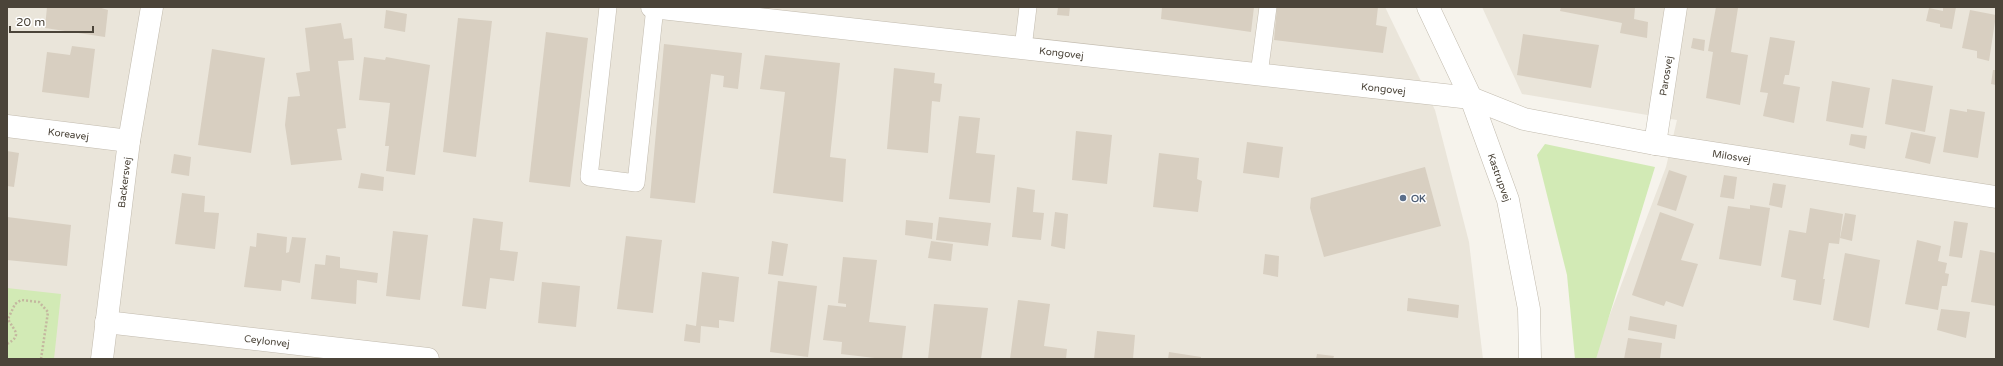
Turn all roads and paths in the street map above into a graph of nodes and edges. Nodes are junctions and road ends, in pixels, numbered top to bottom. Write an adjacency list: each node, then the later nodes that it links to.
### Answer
1 (152, 7): 12 (street, Backersvej)
2 (608, 7): 3 (lane)
3 (654, 7): 8 (street, Kongovej)
4 (1028, 7): 8 (lane)
5 (1268, 7): 9 (lane)
6 (1428, 7): 10 (street, Kastrupvej)
7 (1676, 7): 13 (street, Parosvej)
8 (1023, 48): 9 (street, Kongovej)
9 (1259, 74): 10 (street, Kongovej)
10 (1471, 98): 13 (street, Milosvej); 20 (street, Kastrupvej)
11 (7, 126): 12 (street, Koreavej)
12 (129, 141): 15 (street, Backersvej)
13 (1655, 144): 14 (street, Milosvej)
14 (1996, 197)
15 (106, 322): 18 (street, Backersvej); 19 (street, Ceylonvej)
16 (7, 344): 17 (path)
17 (41, 359)
18 (102, 359)
19 (428, 359)
20 (1530, 359)

